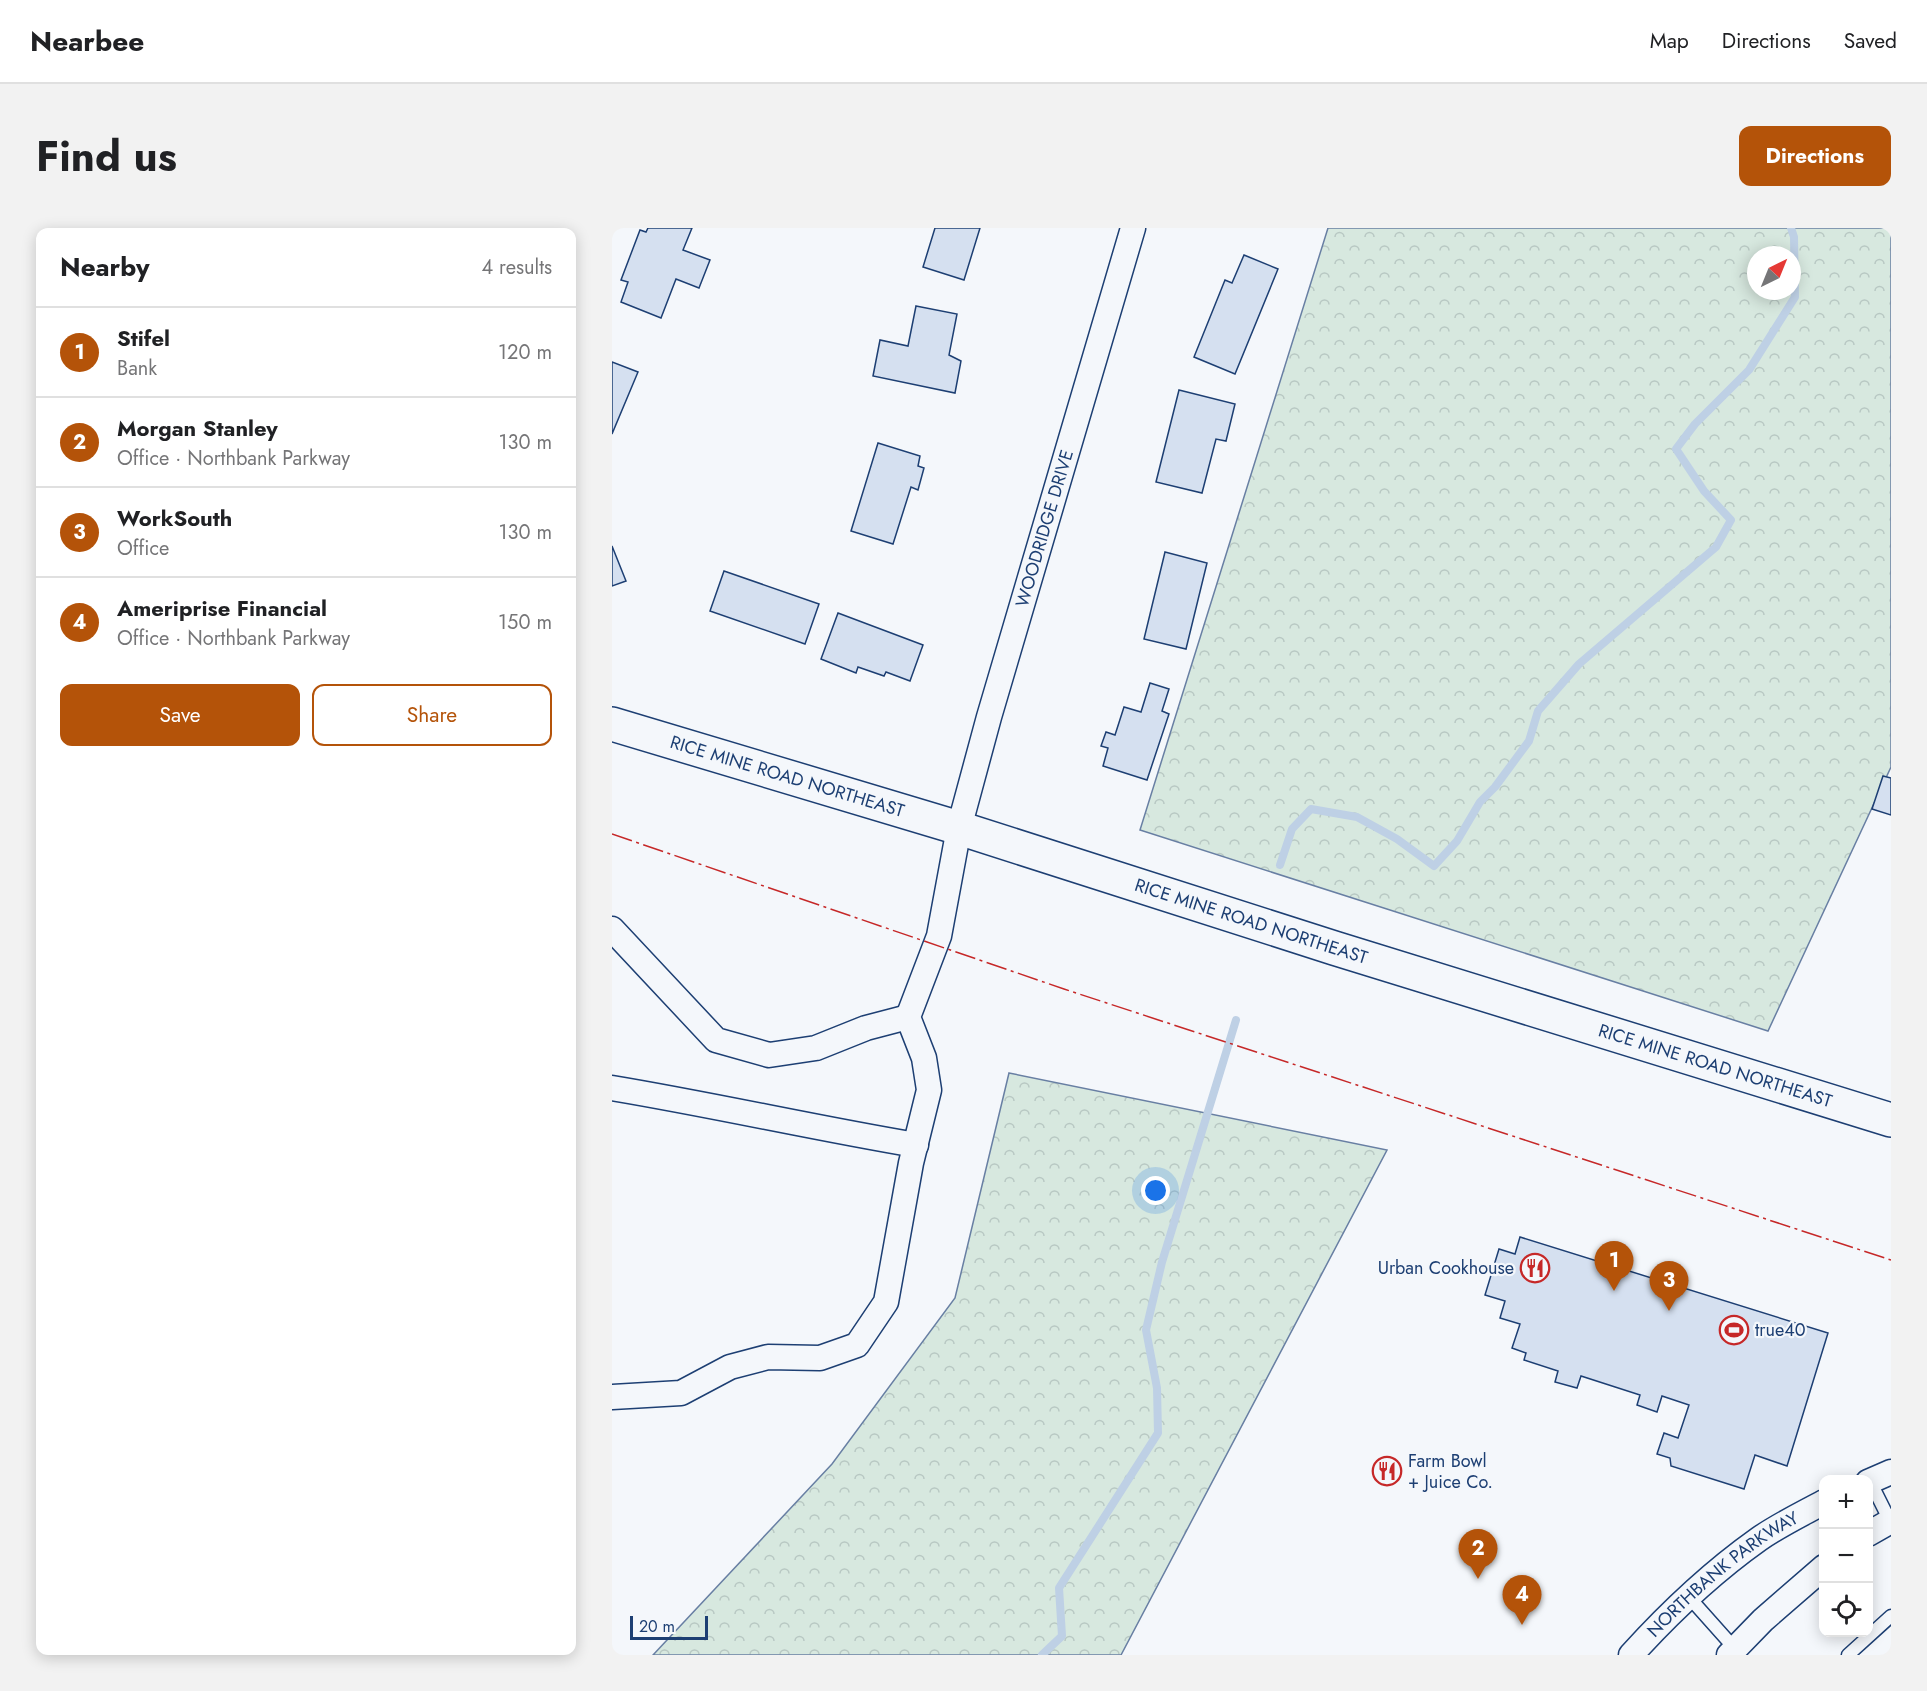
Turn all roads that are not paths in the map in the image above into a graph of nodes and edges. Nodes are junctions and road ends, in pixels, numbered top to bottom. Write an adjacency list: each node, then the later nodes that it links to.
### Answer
1 (1133, 228): 3 (street, WOODRIDGE DRIVE)
2 (612, 724): 3 (main road, RICE MINE ROAD NORTHEAST)
3 (959, 828): 5 (street, WOODRIDGE DRIVE); 7 (main road, RICE MINE ROAD NORTHEAST)
4 (612, 929): 5 (street)
5 (909, 1017): 8 (street)
6 (612, 1088): 8 (street)
7 (1891, 1120)
8 (916, 1145): 9 (street)
9 (612, 1397)
10 (1876, 1478): 12 (lane)
11 (1819, 1505): 15 (street, NORTHBANK PARKWAY)
12 (1891, 1522): 13 (street)
13 (1873, 1532)
14 (1819, 1571): 17 (street)
15 (1688, 1596): 17 (lane); 18 (street, NORTHBANK PARKWAY)
16 (1891, 1616): 19 (lane)
17 (1735, 1653)
18 (1631, 1655)
19 (1848, 1655)

